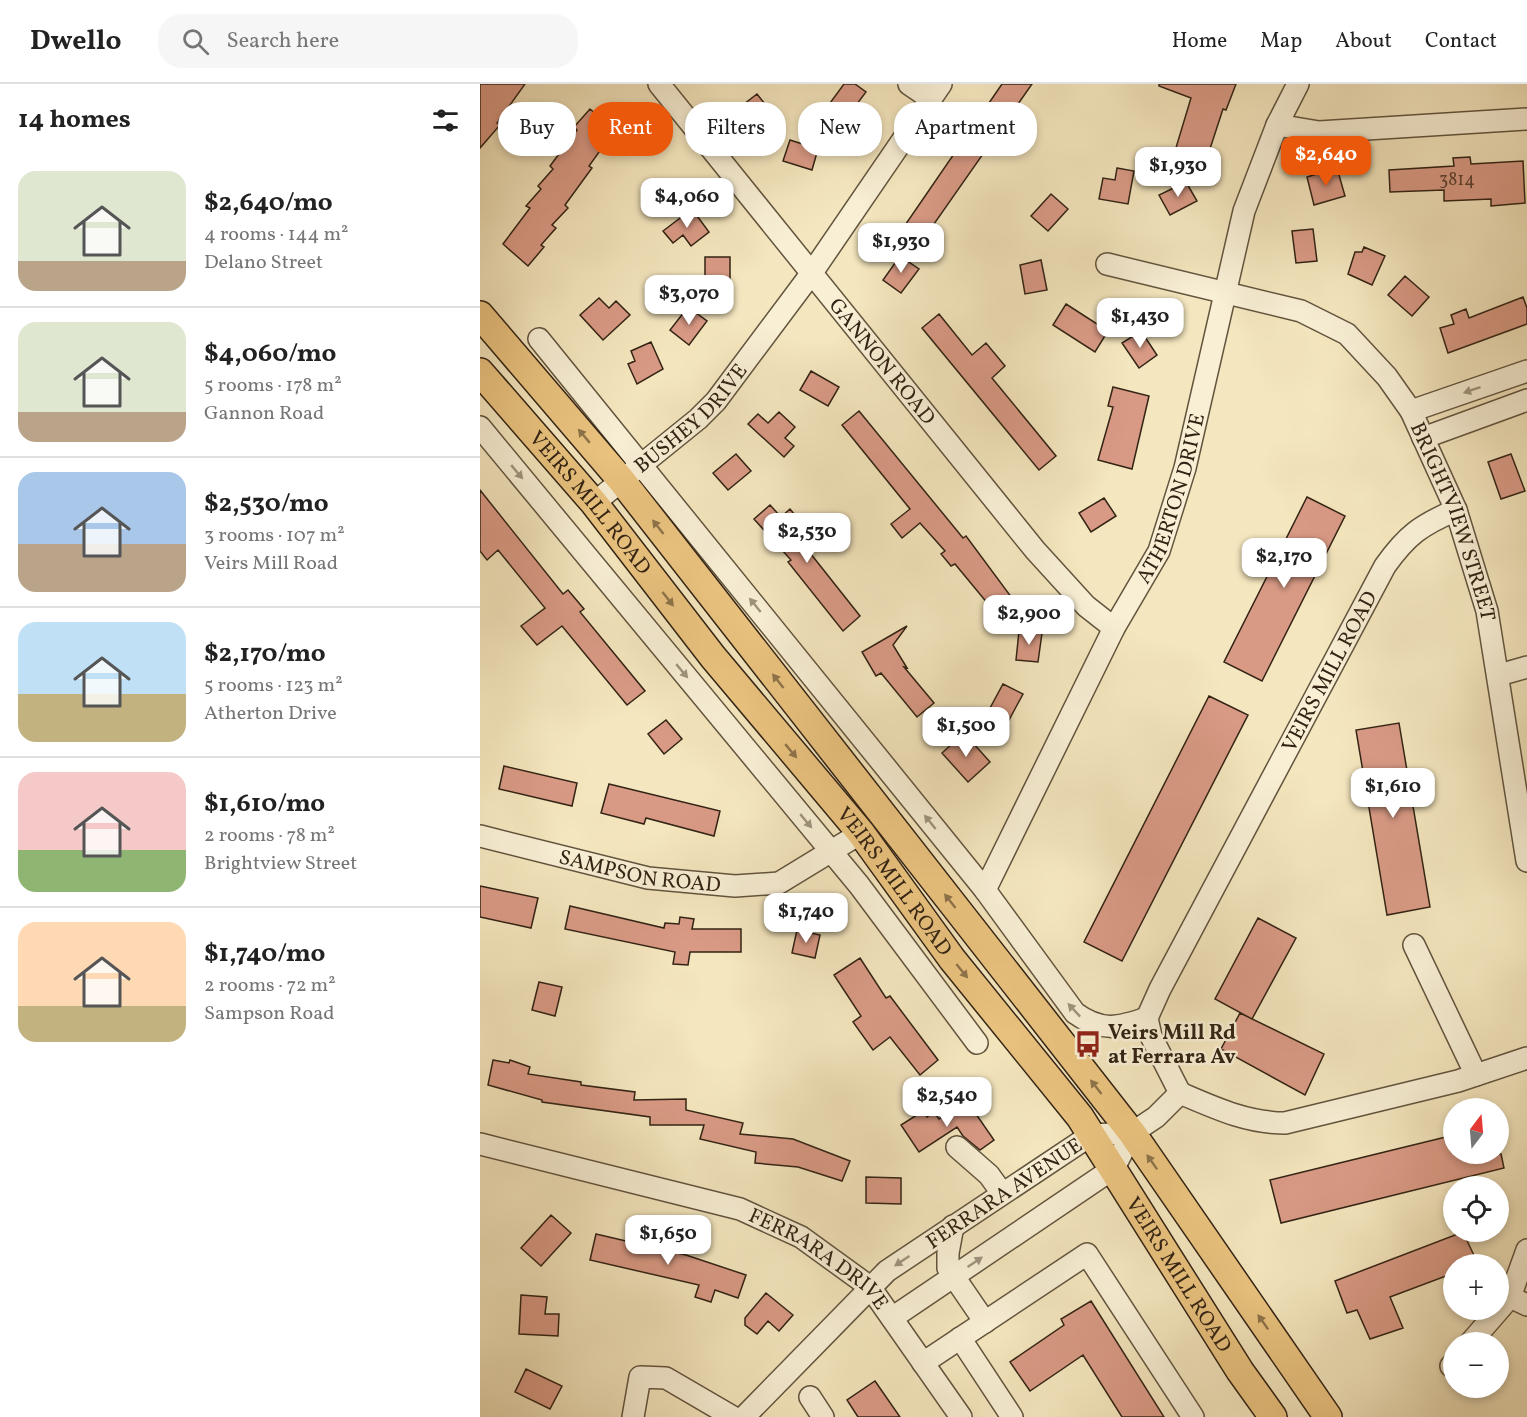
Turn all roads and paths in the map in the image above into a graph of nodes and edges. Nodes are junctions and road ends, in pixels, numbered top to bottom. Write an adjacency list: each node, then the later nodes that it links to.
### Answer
1 (659, 84): 8 (street, GANNON ROAD)
2 (909, 84): 4 (street)
3 (1298, 84): 6 (street, ATHERTON DRIVE)
4 (936, 92): 8 (street, BUSHEY DRIVE)
5 (1527, 119): 6 (street)
6 (1277, 125): 9 (street, ATHERTON DRIVE)
7 (1107, 264): 9 (street, BRIGHTVIEW STREET)
8 (811, 274): 18 (street, BUSHEY DRIVE); 21 (street, GANNON ROAD)
9 (1225, 292): 15 (street, BRIGHTVIEW STREET); 21 (street, ATHERTON DRIVE)
10 (480, 315): 18 (main road, VEIRS MILL ROAD, one-way to 10)
11 (539, 339): 18 (street, VEIRS MILL ROAD)
12 (1527, 370): 15 (street, one-way to 15)
13 (480, 372): 19 (main road, VEIRS MILL ROAD)
14 (1527, 400): 17 (street)
15 (1411, 411): 17 (street, BRIGHTVIEW STREET)
16 (480, 427): 26 (street, VEIRS MILL ROAD, one-way to 26)
17 (1423, 438): 20 (street, BRIGHTVIEW STREET)
18 (632, 473): 19 (street, BUSHEY DRIVE); 28 (street, VEIRS MILL ROAD, one-way to 18); 35 (main road, VEIRS MILL ROAD, one-way to 18)
19 (594, 503): 24 (main road, VEIRS MILL ROAD, one-way to 24)
20 (1456, 510): 23 (street, BRIGHTVIEW STREET); 30 (street, VEIRS MILL ROAD)
21 (1114, 628): 28 (street, ATHERTON DRIVE)
22 (1527, 667): 23 (street)
23 (1499, 675): 27 (street, BRIGHTVIEW STREET)
24 (861, 833): 26 (street, SAMPSON ROAD); 36 (main road, VEIRS MILL ROAD, one-way to 36)
25 (480, 836): 26 (street, SAMPSON ROAD)
26 (830, 851): 31 (street, VEIRS MILL ROAD)
27 (1527, 861)
28 (985, 890): 30 (street, VEIRS MILL ROAD, one-way to 28)
29 (1414, 945): 33 (street)
30 (1147, 1018): 34 (street)
31 (977, 1043)
32 (1527, 1058): 33 (street)
33 (1476, 1075): 34 (street)
34 (1180, 1093): 35 (street)
35 (1132, 1133): 36 (street, FERRARA AVENUE); 39 (street, FERRARA AVENUE); 62 (main road, VEIRS MILL ROAD, one-way to 35)
36 (1091, 1135): 39 (main road, VEIRS MILL ROAD); 40 (street, FERRARA AVENUE)
37 (480, 1144): 44 (street, FERRARA DRIVE)
38 (957, 1147): 40 (street)
39 (1114, 1168): 43 (street, FERRARA AVENUE, one-way to 39); 51 (main road, VEIRS MILL ROAD)
40 (1002, 1193): 41 (street, FERRARA AVENUE)
41 (953, 1226): 43 (street); 44 (street, FERRARA AVENUE, one-way to 44)
42 (1527, 1250): 45 (street)
43 (953, 1277): 46 (street, FERRARA AVENUE); 47 (street)
44 (870, 1287): 46 (street, FERRARA DRIVE); 55 (street, FERRARA AVENUE)
45 (1518, 1301): 48 (street)
46 (892, 1318): 50 (street, FERRARA DRIVE)
47 (985, 1322): 49 (street); 59 (street)
48 (1482, 1332)
49 (960, 1338): 50 (street); 58 (street)
50 (923, 1363): 57 (street, FERRARA DRIVE)
51 (1240, 1371): 60 (main road); 61 (main road, VEIRS MILL ROAD)
52 (810, 1397): 56 (street)
53 (633, 1417): 54 (street)
54 (733, 1417)
55 (744, 1417)
56 (823, 1417)
57 (961, 1417)
58 (1012, 1417)
59 (1193, 1417)
60 (1266, 1417)
61 (1273, 1417)
62 (1328, 1417)

